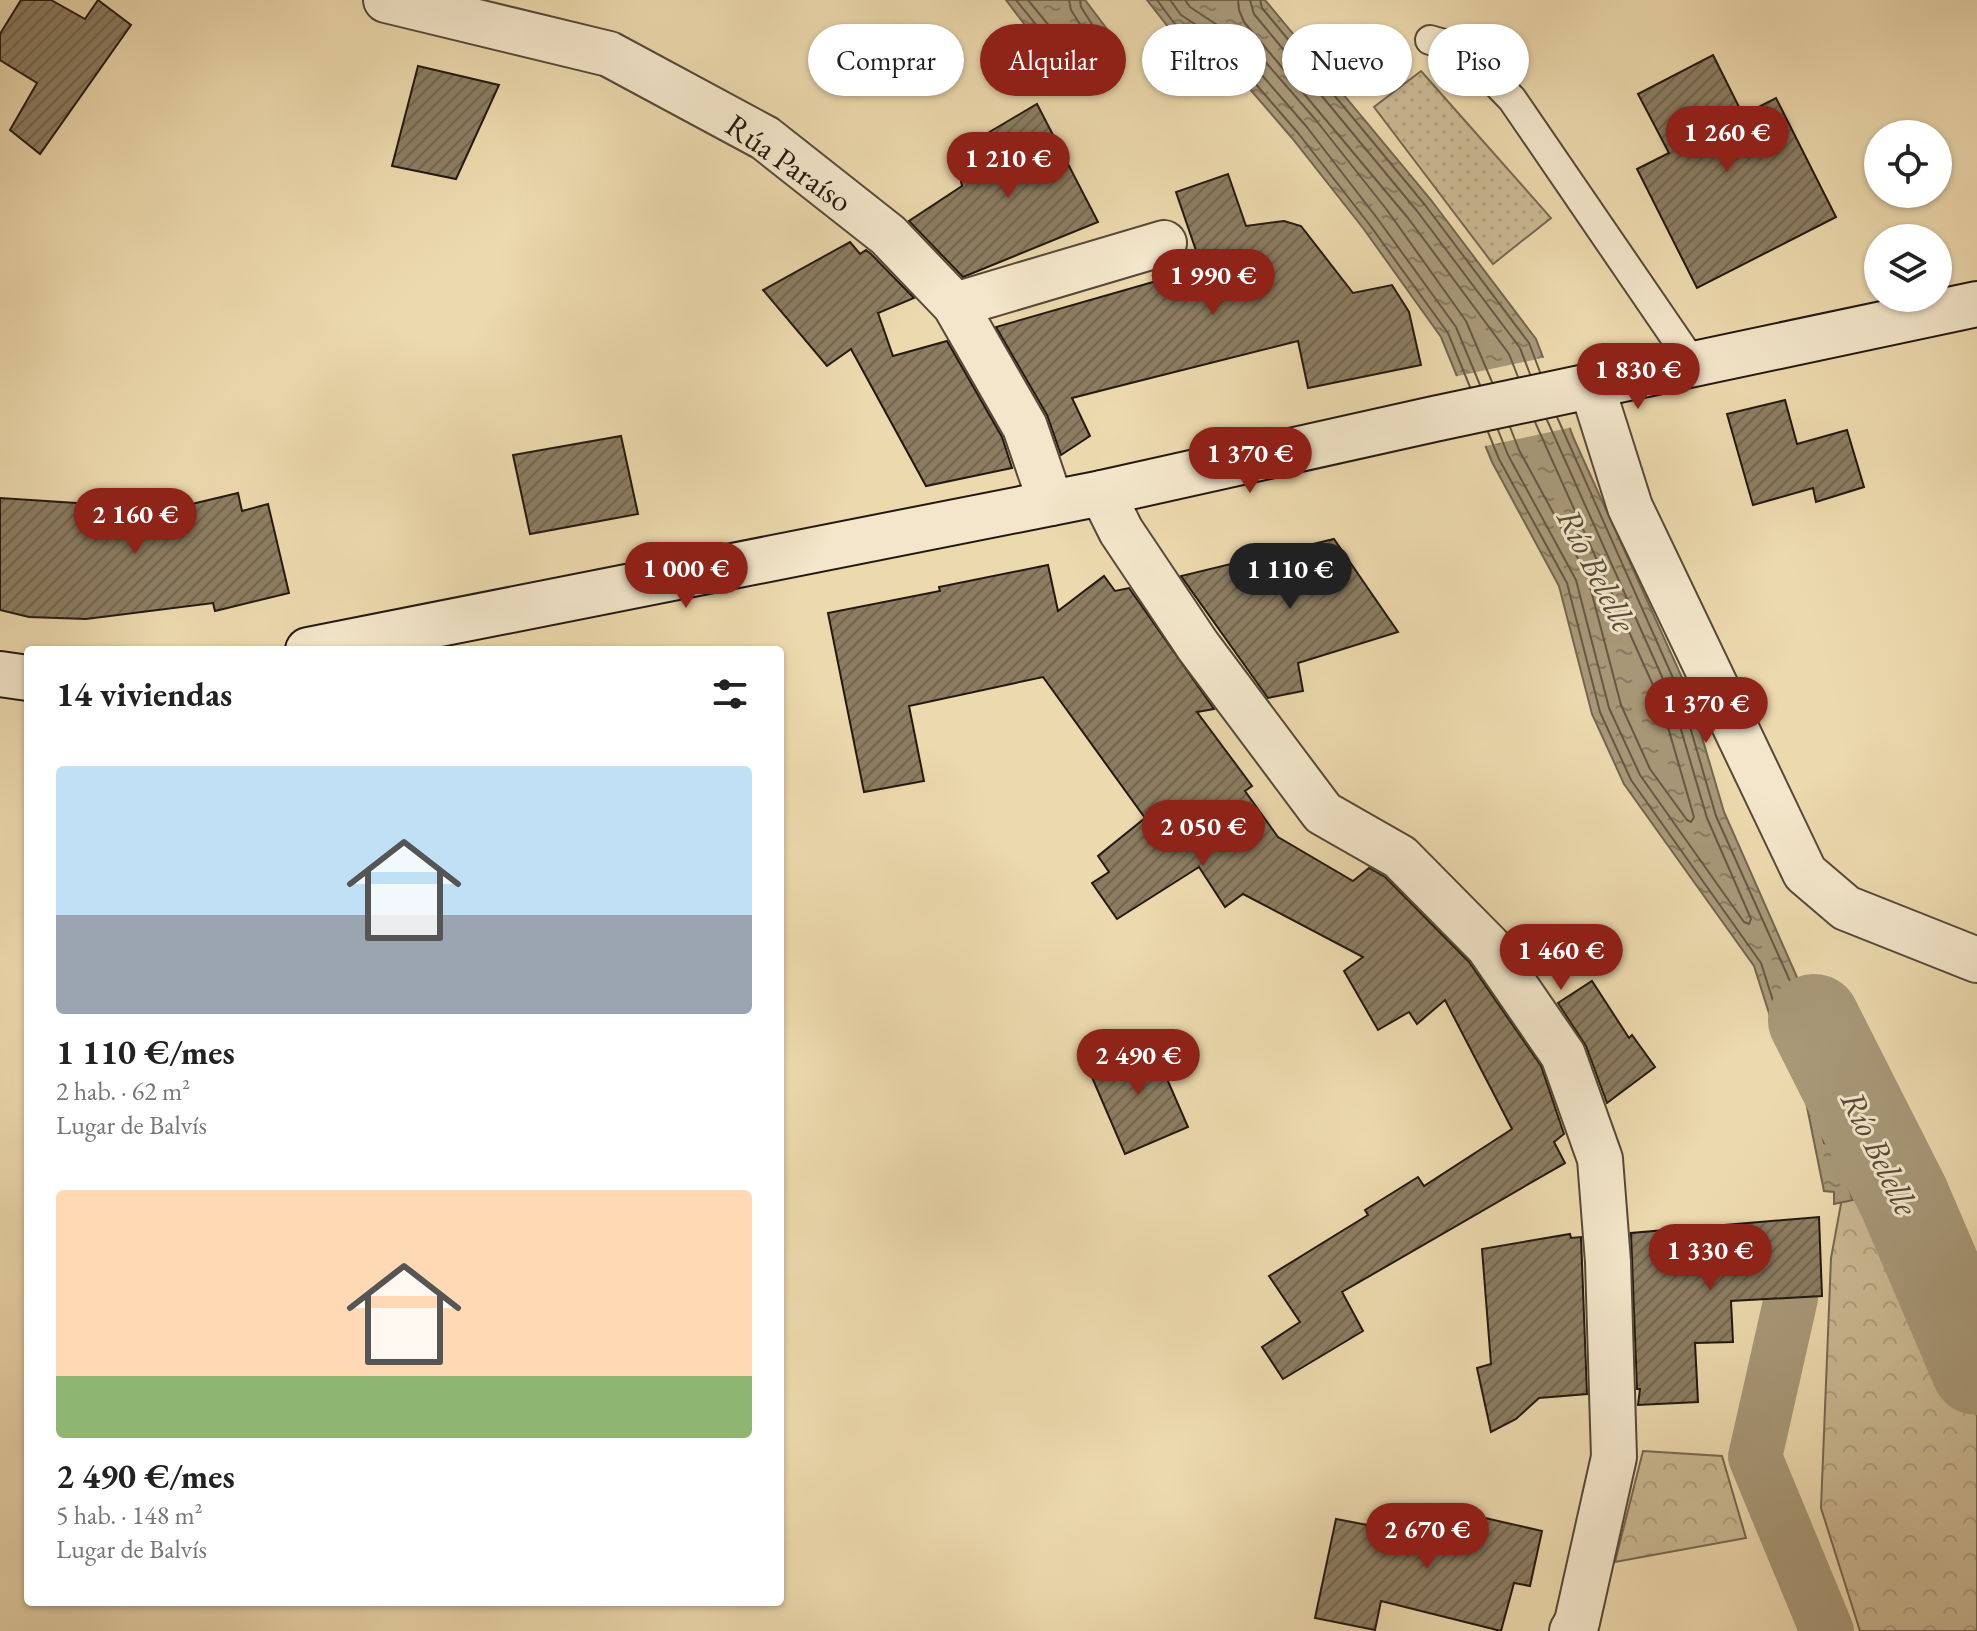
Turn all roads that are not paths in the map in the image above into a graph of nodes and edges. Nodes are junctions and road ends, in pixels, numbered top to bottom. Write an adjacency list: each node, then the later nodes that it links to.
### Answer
1 (386, 0): 5 (street, Rúa Paraíso)
2 (1509, 96): 6 (lane)
3 (1164, 243): 5 (street)
4 (1977, 304): 6 (street)
5 (955, 305): 9 (street, Rúa Paraíso)
6 (1694, 365): 7 (street)
7 (1581, 389): 8 (street); 13 (street)
8 (1102, 493): 9 (street); 14 (street)
9 (1051, 503): 10 (street)
10 (328, 646)
11 (0, 674): 12 (street)
12 (24, 677)
13 (1977, 960)
14 (1572, 1631)

